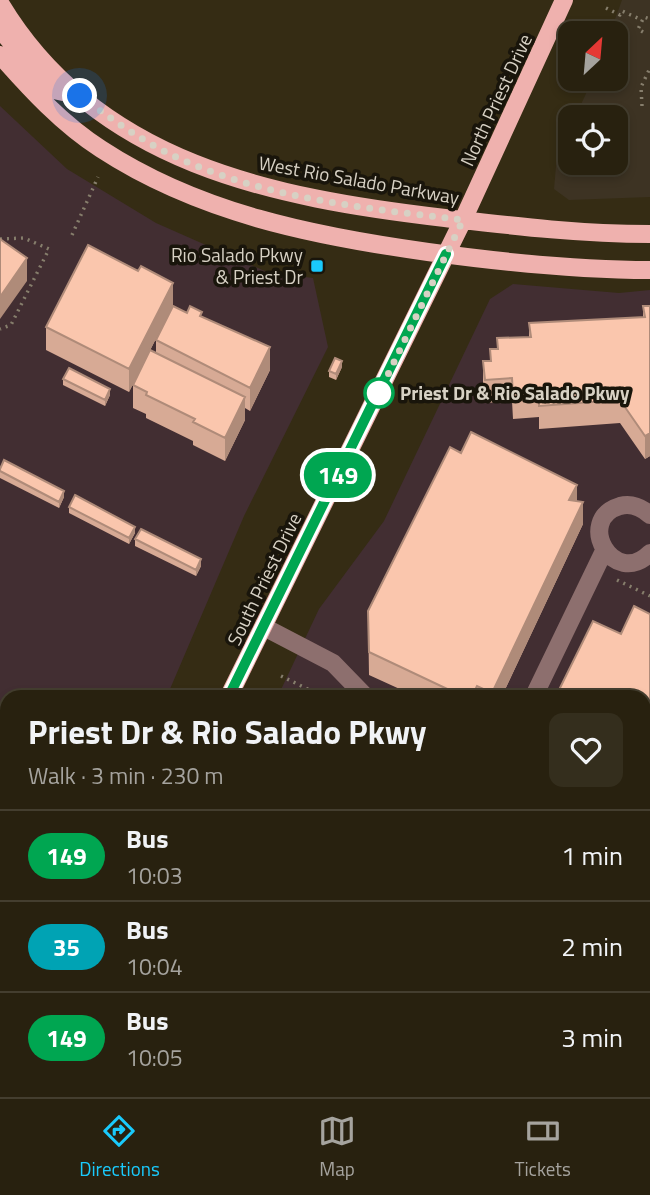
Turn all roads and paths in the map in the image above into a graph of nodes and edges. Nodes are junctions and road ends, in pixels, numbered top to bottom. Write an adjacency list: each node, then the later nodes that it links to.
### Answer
1 (564, 0): 13 (main road, North Priest Drive)
2 (0, 3): 10 (main road, West Rio Salado Parkway)
3 (606, 8): 5 (path)
4 (650, 19): 5 (path)
5 (642, 20): 7 (path)
6 (0, 29): 10 (main road)
7 (643, 32)
8 (0, 55): 17 (main road)
9 (650, 68): 11 (path)
10 (80, 96): 13 (main road, West Rio Salado Parkway)
11 (642, 106)
12 (98, 177): 15 (path)
13 (463, 220): 14 (main road, West Rio Salado Parkway); 17 (main road, North Priest Drive)
14 (650, 234)
15 (72, 235)
16 (0, 239): 19 (path)
17 (446, 254): 18 (main road); 25 (main road, South Priest Drive)
18 (650, 270)
19 (0, 329)
20 (650, 515): 21 (street)
21 (604, 551): 22 (street); 30 (street)
22 (646, 560)
23 (612, 578): 24 (path)
24 (650, 596)
25 (264, 627): 27 (main road, South Priest Drive); 29 (street)
26 (281, 676): 28 (path)
27 (232, 690)
28 (310, 690)
29 (359, 690)
30 (537, 690)

